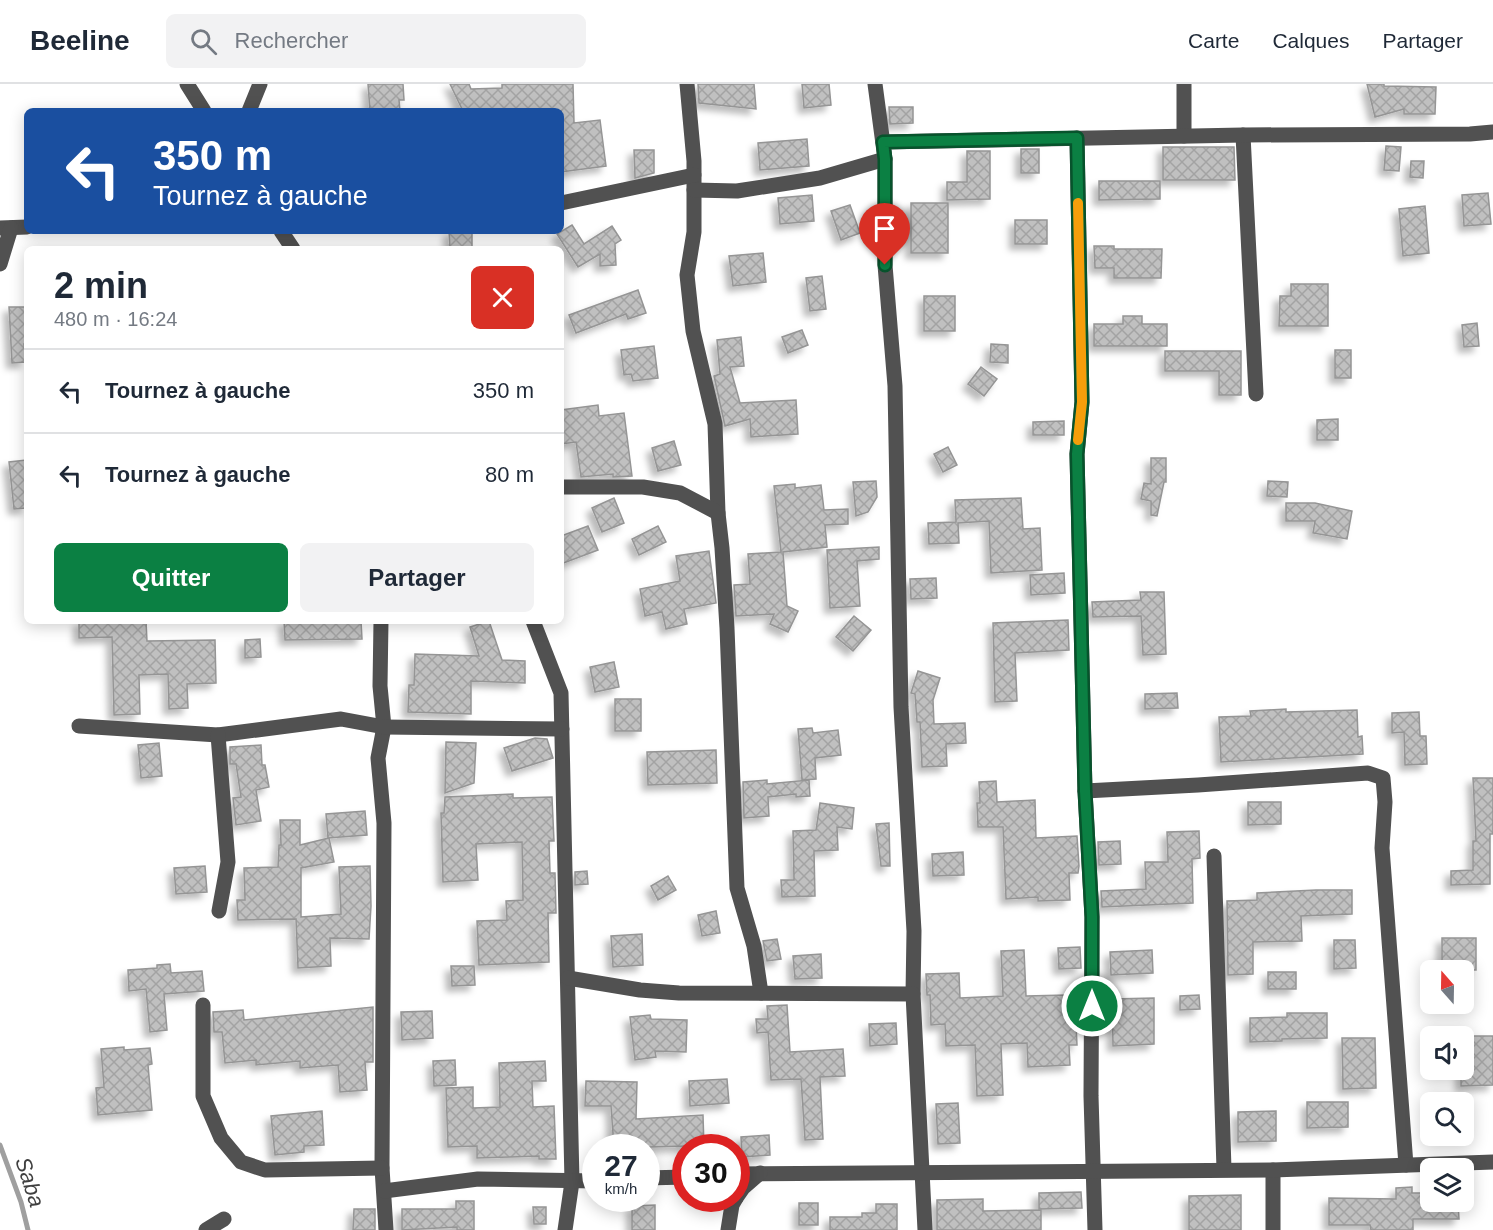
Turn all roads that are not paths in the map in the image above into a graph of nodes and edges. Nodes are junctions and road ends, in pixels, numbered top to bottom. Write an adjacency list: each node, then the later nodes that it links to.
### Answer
1 (187, 84): 6 (street)
2 (260, 84): 7 (street)
3 (687, 84): 14 (street)
4 (875, 84): 12 (street)
5 (1184, 84): 10 (street)
6 (202, 108)
7 (250, 108)
8 (1493, 132): 9 (street)
9 (1243, 135): 10 (street); 19 (street)
10 (1184, 136): 11 (street)
11 (1077, 138): 12 (street); 28 (street)
12 (883, 142): 13 (street)
13 (885, 159): 14 (street); 33 (street)
14 (694, 182): 15 (street); 21 (street)
15 (564, 203)
16 (24, 227): 17 (street)
17 (5, 228): 18 (street)
18 (0, 264)
19 (1256, 394)
20 (564, 488): 21 (street)
21 (718, 513): 32 (street)
22 (381, 624): 25 (street)
23 (534, 624): 26 (street)
24 (79, 726): 27 (street)
25 (384, 727): 26 (street); 27 (street); 37 (street)
26 (562, 729): 31 (street)
27 (218, 735): 30 (street)
28 (1085, 791): 36 (street); 40 (street)
29 (1214, 855): 38 (street)
30 (219, 911)
31 (568, 978): 32 (street); 44 (street)
32 (761, 993): 33 (street)
33 (913, 994): 43 (street)
34 (203, 1005): 37 (street)
35 (1493, 1162): 36 (street)
36 (1406, 1165): 39 (street)
37 (382, 1168): 47 (street)
38 (1224, 1169): 39 (street); 40 (street)
39 (1273, 1170): 56 (street)
40 (1093, 1171): 43 (street); 55 (street)
41 (750, 1173): 42 (street)
42 (760, 1173): 43 (street); 46 (street)
43 (923, 1173): 54 (street)
44 (572, 1182): 45 (street); 47 (street); 52 (street)
45 (582, 1182)
46 (750, 1182)
47 (384, 1191): 51 (street)
48 (731, 1212): 53 (street)
49 (224, 1219): 50 (street)
50 (206, 1230)
51 (386, 1230)
52 (565, 1230)
53 (728, 1230)
54 (925, 1230)
55 (1095, 1230)
56 (1273, 1230)

